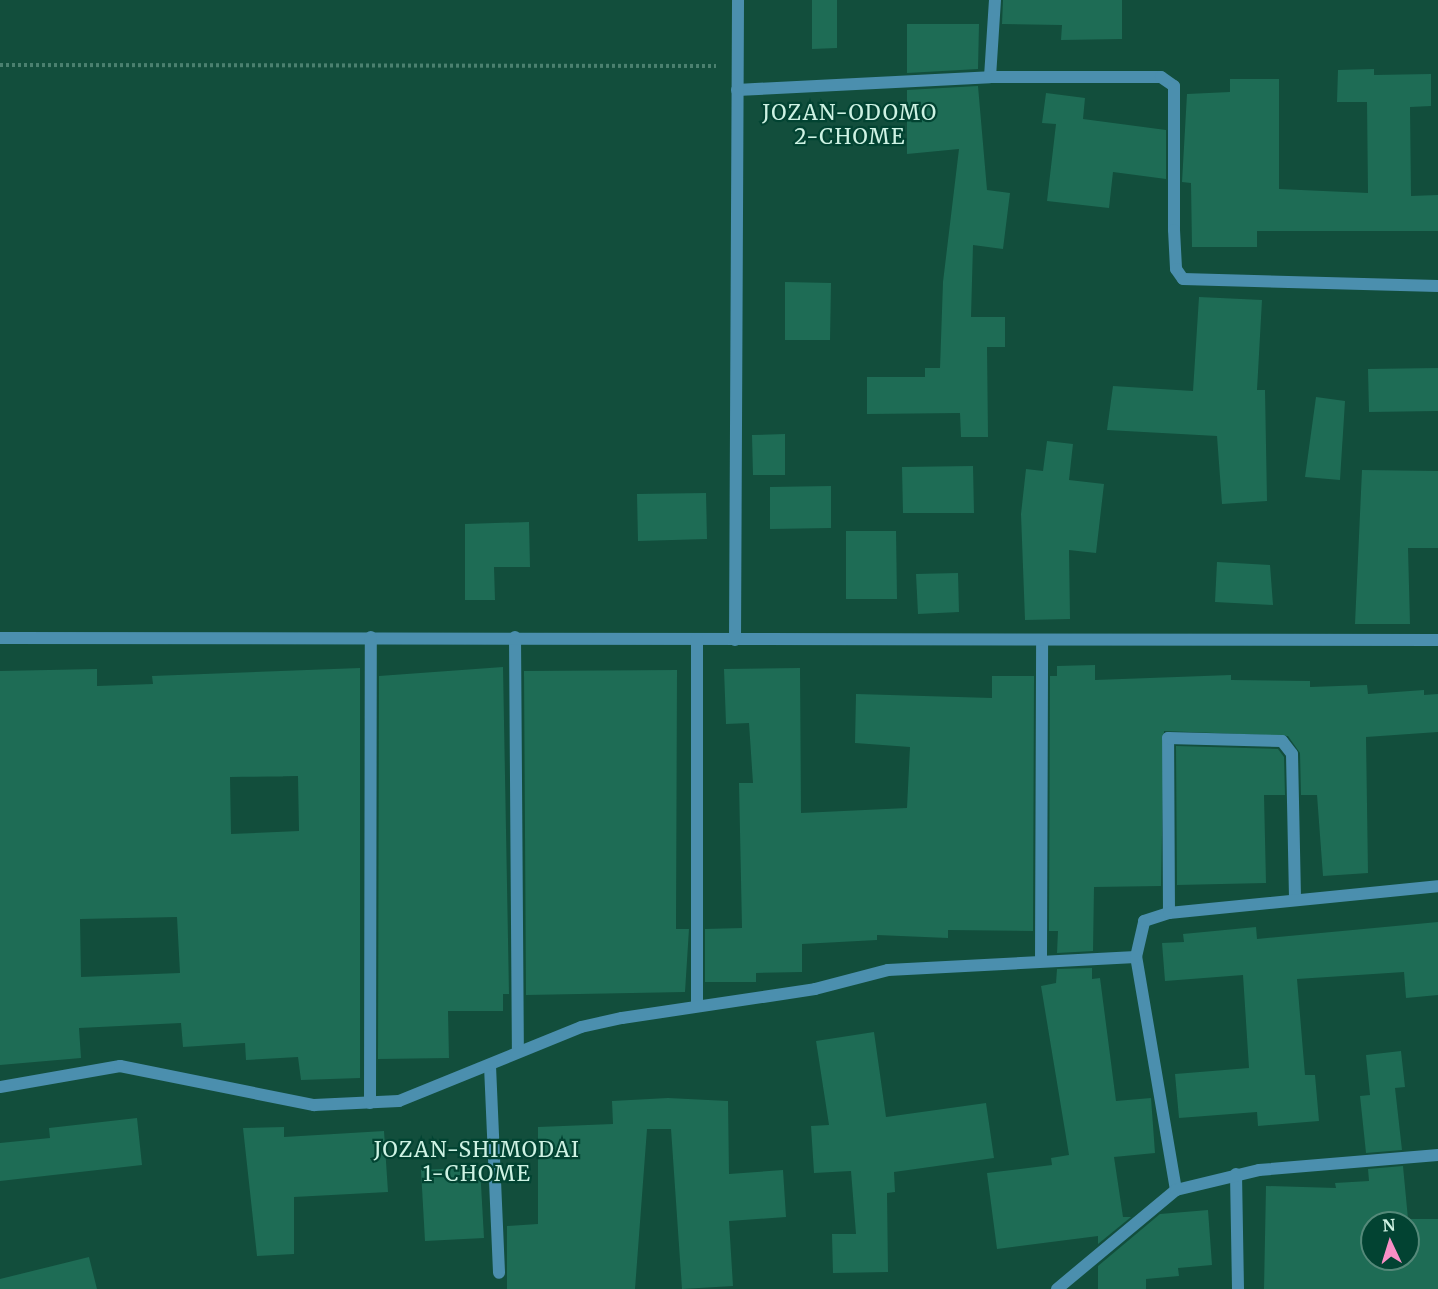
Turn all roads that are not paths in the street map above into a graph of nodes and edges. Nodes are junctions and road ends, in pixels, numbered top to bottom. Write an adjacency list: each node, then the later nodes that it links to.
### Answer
1 (738, 0): 4 (street)
2 (995, 0): 3 (street)
3 (990, 77): 4 (street); 5 (street)
4 (737, 90): 10 (street)
5 (1438, 286)
6 (371, 637): 7 (street); 8 (street); 22 (street)
7 (515, 637): 9 (street); 19 (street)
8 (0, 638)
9 (697, 639): 10 (street); 18 (street)
10 (735, 640): 11 (street)
11 (1042, 640): 12 (street); 17 (street)
12 (1438, 640)
13 (1438, 886): 14 (street)
14 (1295, 899): 15 (street); 15 (street)
15 (1168, 913): 16 (street)
16 (1136, 957): 17 (street); 25 (street)
17 (1041, 960): 18 (street)
18 (697, 1004): 19 (street)
19 (518, 1053): 20 (street)
20 (490, 1066): 22 (street); 26 (street)
21 (0, 1087): 22 (street)
22 (370, 1103)
23 (1438, 1155): 24 (street)
24 (1236, 1174): 25 (street); 28 (street)
25 (1176, 1190): 27 (street)
26 (499, 1273)
27 (1057, 1289)
28 (1238, 1289)

